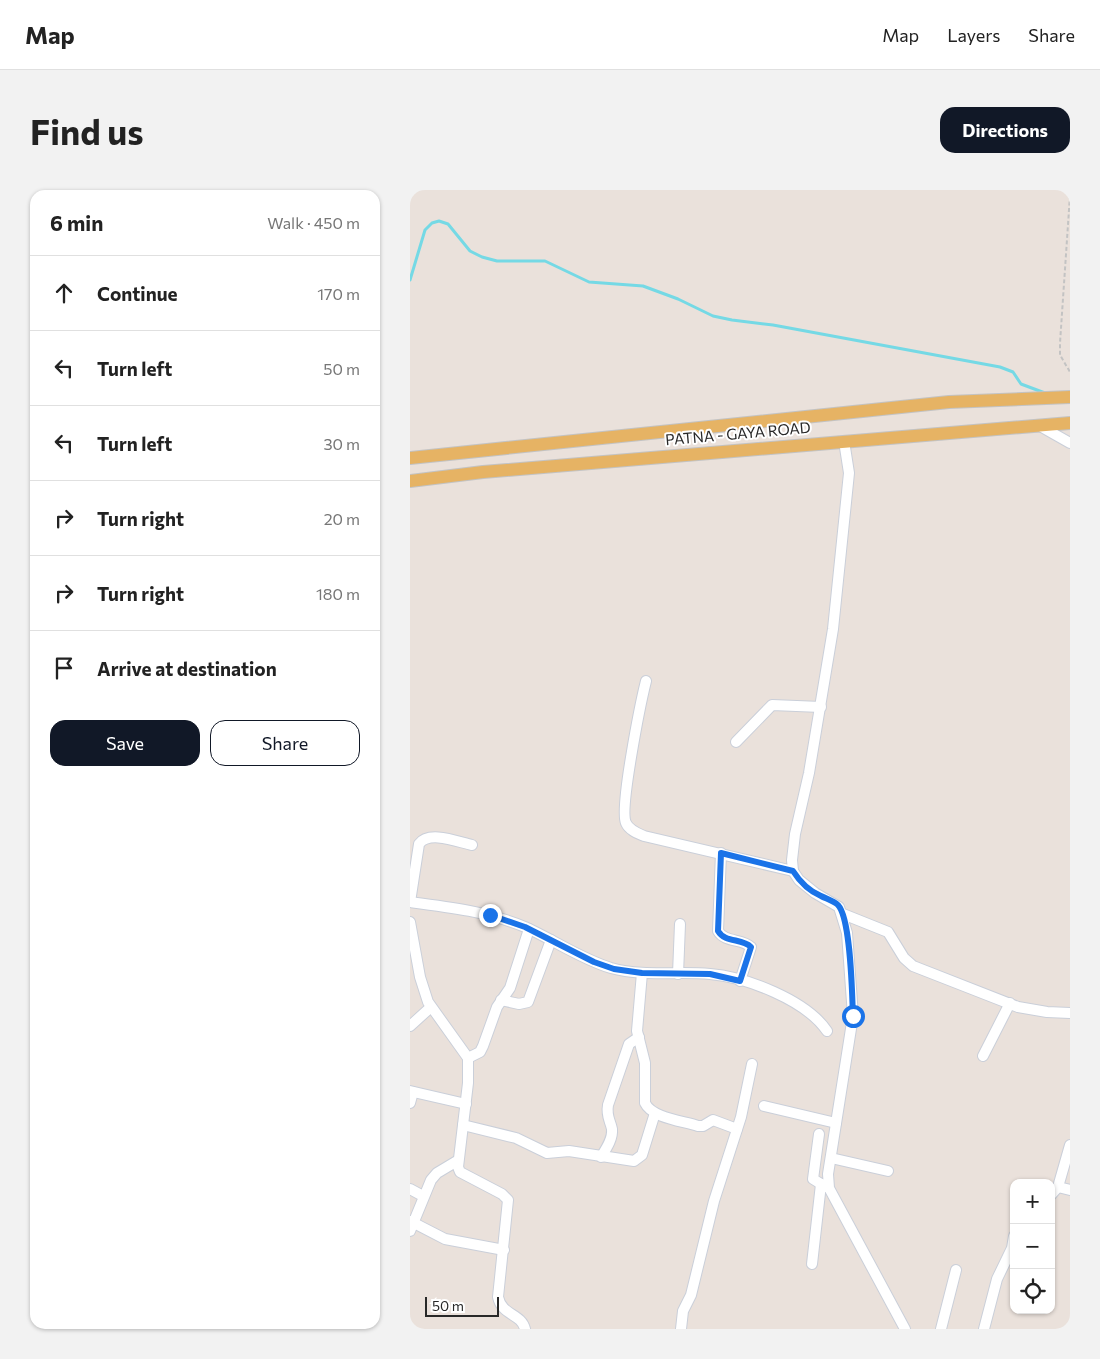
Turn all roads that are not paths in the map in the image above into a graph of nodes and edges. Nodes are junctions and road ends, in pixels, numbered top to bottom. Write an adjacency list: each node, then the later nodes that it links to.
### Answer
1 (1070, 398): 6 (main road)
2 (1070, 423): 3 (main road, PATNA - GAYA ROAD)
3 (1040, 426): 4 (main road, PATNA - GAYA ROAD); 5 (street)
4 (844, 441): 7 (main road, PATNA - GAYA ROAD); 9 (street)
5 (1070, 443)
6 (410, 458)
7 (410, 481)
8 (646, 681): 12 (street)
9 (821, 707): 10 (street); 13 (street)
10 (736, 742)
11 (472, 846): 14 (street)
12 (721, 853): 13 (street); 23 (street)
13 (793, 871): 15 (street)
14 (410, 902): 18 (street)
15 (843, 914): 25 (street); 39 (street)
16 (410, 922): 19 (street)
17 (680, 924): 22 (street)
18 (529, 929): 20 (street); 24 (street)
19 (412, 940): 26 (street)
20 (551, 940): 21 (street); 24 (street)
21 (642, 973): 22 (street); 30 (street)
22 (678, 974): 23 (street)
23 (740, 981): 29 (street)
24 (501, 1000): 32 (street)
25 (1010, 1003): 27 (street); 31 (street)
26 (431, 1008): 28 (street); 32 (street)
27 (1070, 1013)
28 (410, 1026)
29 (827, 1030)
30 (639, 1037): 38 (street); 44 (street)
31 (983, 1056)
32 (468, 1058): 36 (street)
33 (752, 1064): 41 (street)
34 (411, 1092): 35 (street); 36 (street)
35 (410, 1104)
36 (466, 1104): 40 (street)
37 (764, 1106): 39 (street)
38 (655, 1113): 41 (street); 44 (street)
39 (836, 1123): 45 (street)
40 (463, 1126): 44 (street); 46 (street)
41 (737, 1129): 59 (street)
42 (819, 1134): 48 (street)
43 (1070, 1145): 51 (street)
44 (602, 1157)
45 (831, 1158): 47 (street); 48 (street)
46 (457, 1161): 52 (street); 54 (street)
47 (888, 1171)
48 (825, 1186): 56 (street); 60 (street)
49 (410, 1190): 52 (street)
50 (1070, 1190): 51 (street)
51 (1055, 1191)
52 (423, 1196): 53 (street)
53 (411, 1225): 54 (street)
54 (504, 1250): 58 (street)
55 (1010, 1252): 62 (street)
56 (812, 1264)
57 (956, 1270): 61 (street)
58 (525, 1329)
59 (681, 1329)
60 (905, 1329)
61 (941, 1329)
62 (984, 1329)

